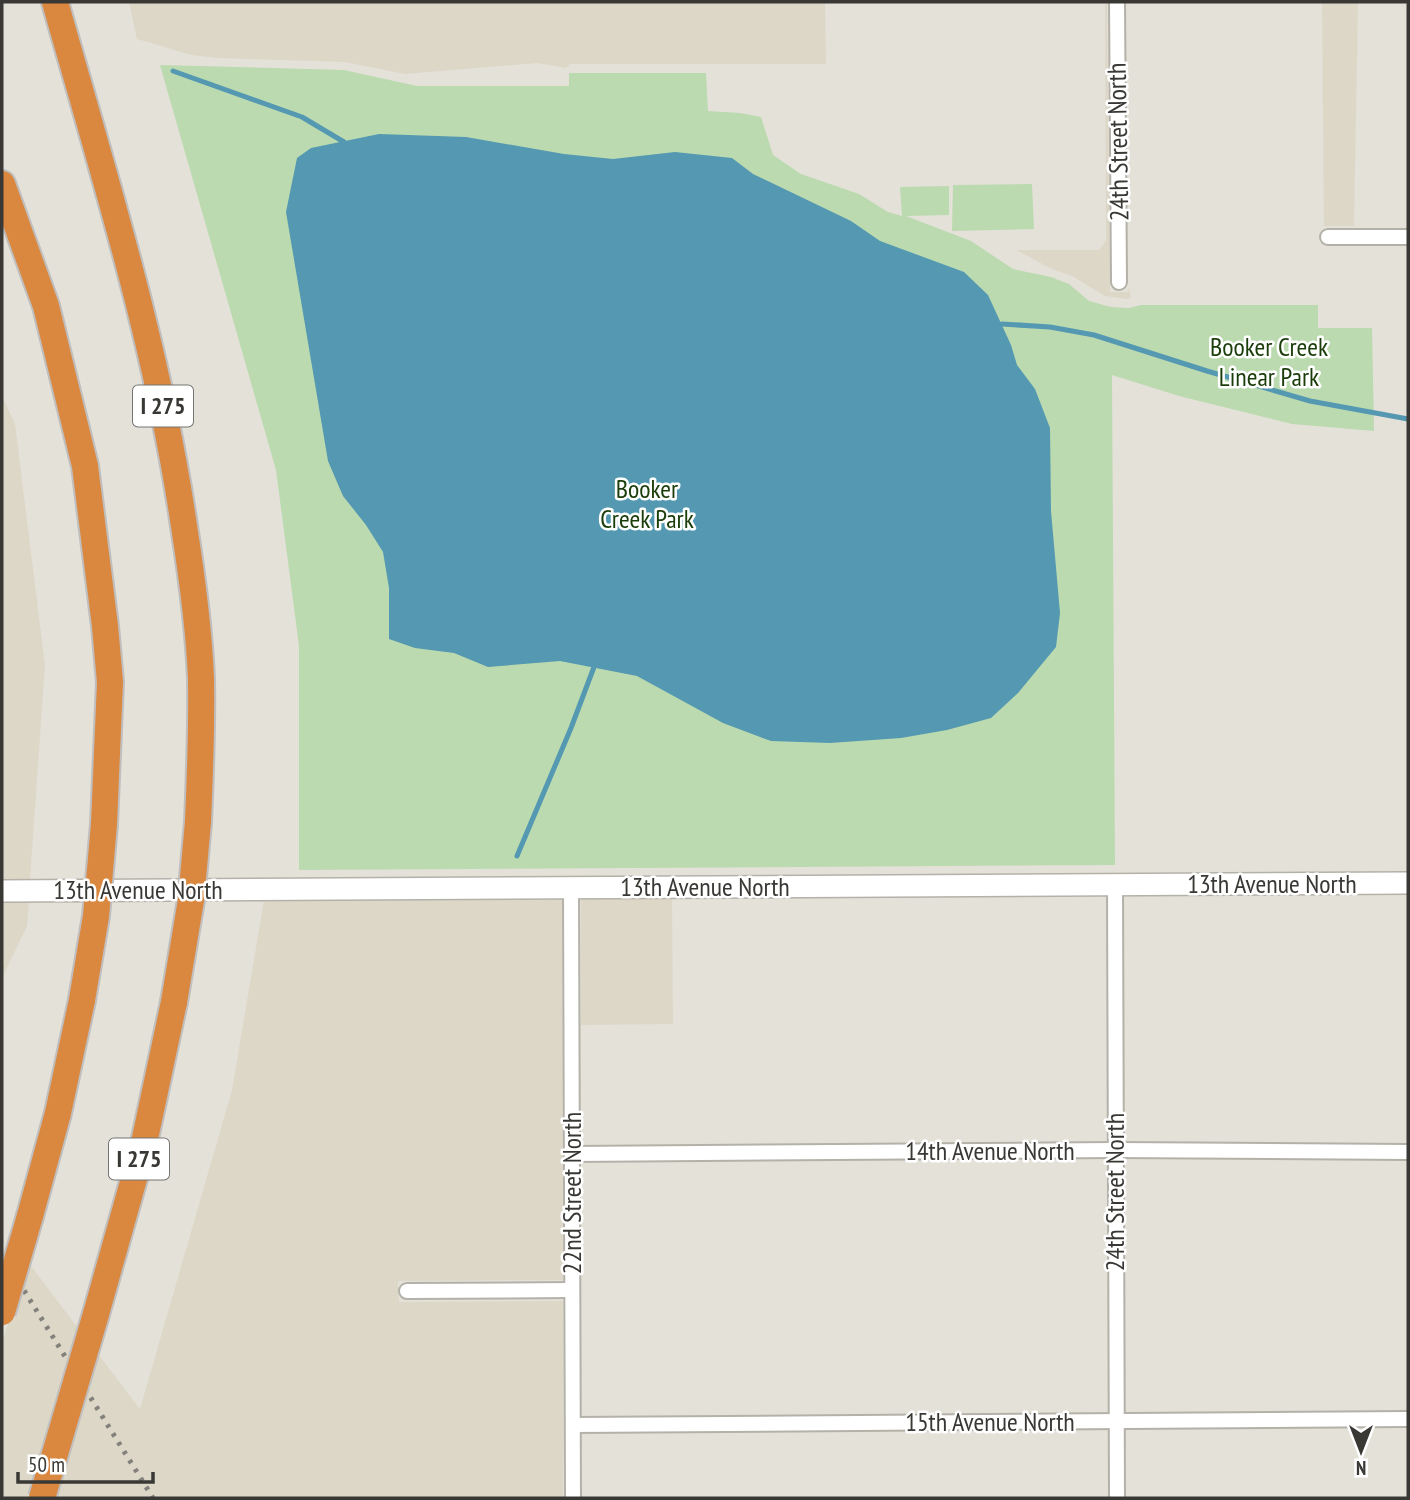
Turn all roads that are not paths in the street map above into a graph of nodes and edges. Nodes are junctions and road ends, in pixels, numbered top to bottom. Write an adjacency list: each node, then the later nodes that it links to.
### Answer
1 (55, 2): 20 (highway, I 275, bridge)
2 (1116, 2): 6 (street, 24th Street North)
3 (2, 184): 16 (highway, bridge)
4 (1328, 237): 5 (street)
5 (1408, 237)
6 (1119, 282)
7 (1408, 883): 8 (street, 13th Avenue North)
8 (1115, 885): 9 (street, 13th Avenue North); 11 (street, 24th Street North)
9 (571, 888): 10 (street, 13th Avenue North); 13 (street, 22nd Street North)
10 (2, 891)
11 (1115, 1150): 12 (street, 14th Avenue North); 13 (street, 14th Avenue North); 18 (street, 24th Street North)
12 (1408, 1152)
13 (572, 1154): 14 (street, 22nd Street North)
14 (572, 1290): 15 (street); 19 (street, 22nd Street North)
15 (407, 1291)
16 (2, 1312)
17 (1408, 1419): 18 (street, 15th Avenue North)
18 (1116, 1421): 19 (street, 15th Avenue North); 22 (street, 24th Street North)
19 (573, 1425): 21 (street, 22nd Street North)
20 (42, 1498)
21 (573, 1498)
22 (1116, 1498)

